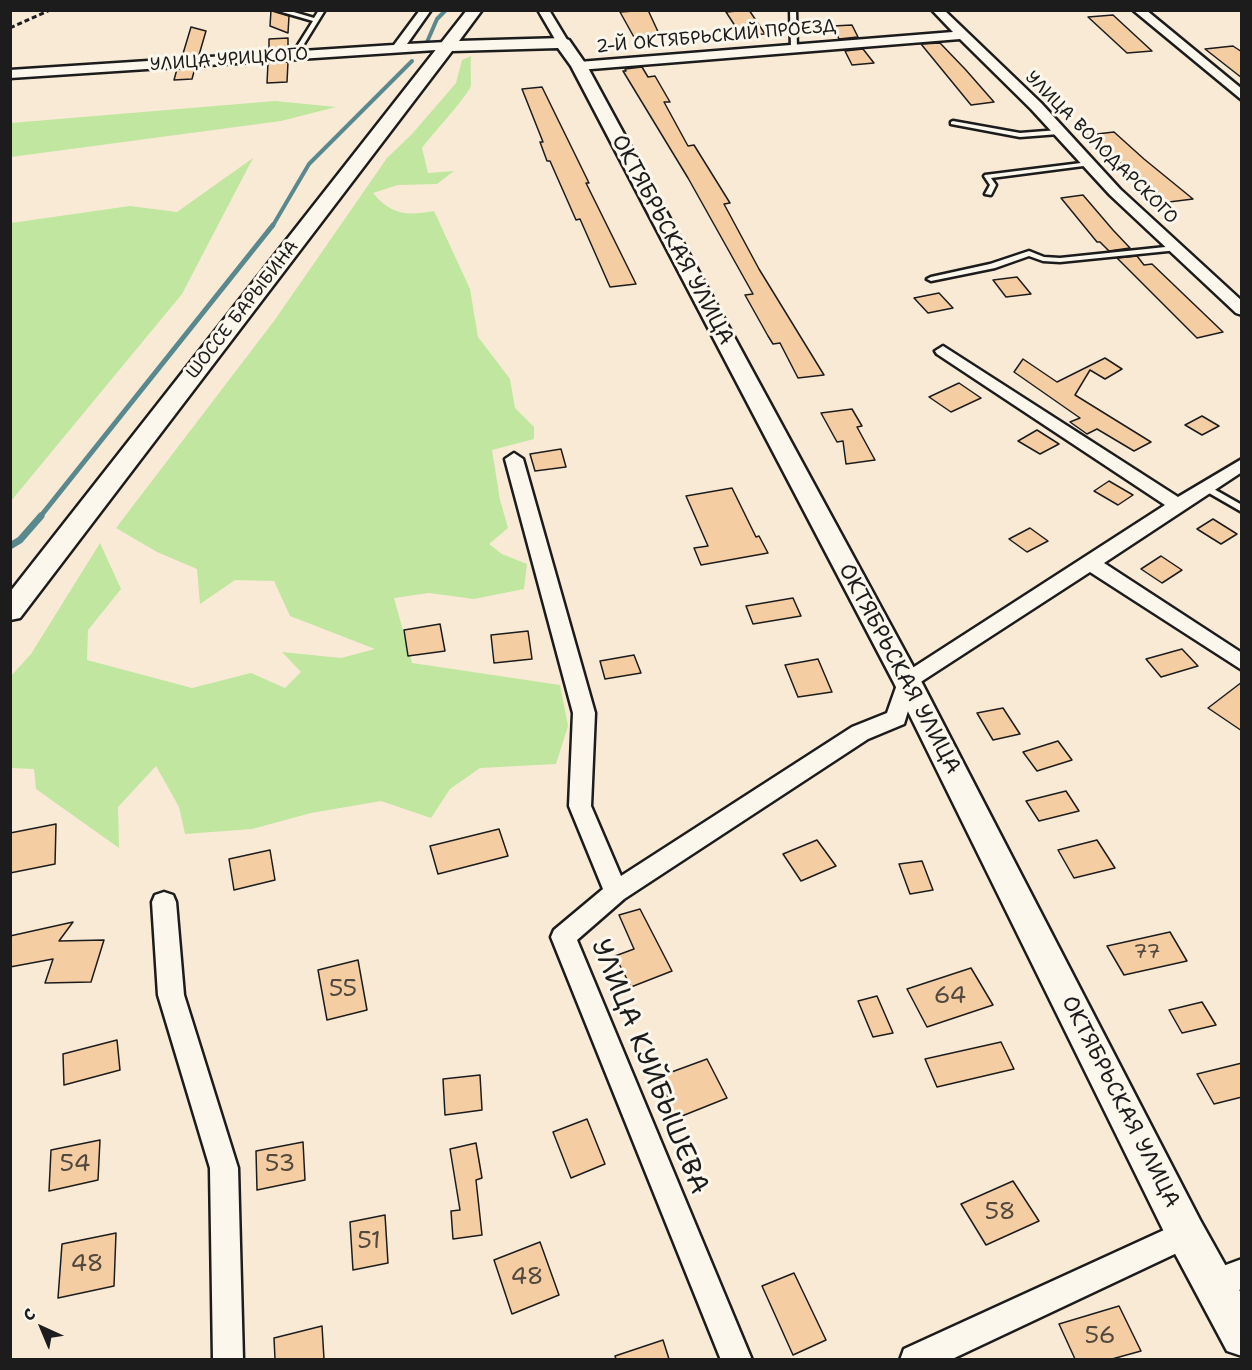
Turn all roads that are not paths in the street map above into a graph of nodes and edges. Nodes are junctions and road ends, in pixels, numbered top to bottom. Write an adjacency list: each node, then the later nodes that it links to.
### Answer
1 (278, 10): 9 (lane)
2 (322, 10): 9 (lane)
3 (426, 10): 13 (street)
4 (475, 10): 12 (street, ШОССЕ БАРЫБИНА)
5 (543, 10): 11 (street, ОКТЯБРЬСКАЯ УЛИЦА)
6 (793, 10): 14 (lane)
7 (937, 10): 10 (street, УЛИЦА ВОЛОДАРСКОГО)
8 (1138, 10): 18 (street)
9 (316, 20): 15 (lane)
10 (963, 35): 14 (street, 2-Й ОКТЯБРЬСКИЙ ПРОЕЗД); 20 (street, УЛИЦА ВОЛОДАРСКОГО)
11 (563, 43): 12 (street); 16 (street, ОКТЯБРЬСКАЯ УЛИЦА)
12 (447, 46): 13 (street, УЛИЦА УРИЦКОГО); 33 (street, ШОССЕ БАРЫБИНА)
13 (397, 49): 15 (street, УЛИЦА УРИЦКОГО)
14 (794, 49): 16 (street, 2-Й ОКТЯБРЬСКИЙ ПРОЕЗД)
15 (294, 56): 17 (street, УЛИЦА УРИЦКОГО)
16 (579, 66): 35 (street, ОКТЯБРЬСКАЯ УЛИЦА)
17 (10, 74)
18 (1242, 96)
19 (953, 123): 20 (lane)
20 (1059, 132): 21 (street, УЛИЦА ВОЛОДАРСКОГО)
21 (1089, 164): 22 (lane); 23 (street, УЛИЦА ВОЛОДАРСКОГО)
22 (989, 194)
23 (1175, 248): 24 (lane); 25 (street, УЛИЦА ВОЛОДАРСКОГО)
24 (930, 279)
25 (1242, 310)
26 (943, 351): 30 (street)
27 (514, 459): 36 (street)
28 (1242, 464): 29 (street)
29 (1205, 486): 30 (street); 31 (lane)
30 (1176, 504): 32 (street)
31 (1242, 509)
32 (1089, 562): 34 (street); 35 (street)
33 (10, 610)
34 (1242, 663)
35 (907, 681): 36 (street, УЛИЦА КУЙБЫШЕВА); 38 (street, ОКТЯБРЬСКАЯ УЛИЦА)
36 (616, 892): 43 (street, УЛИЦА КУЙБЫШЕВА)
37 (164, 902): 42 (street)
38 (1186, 1234): 40 (street, ОКТЯБРЬСКАЯ УЛИЦА); 44 (street)
39 (1242, 1274): 40 (street)
40 (1214, 1283): 41 (street, ОКТЯБРЬСКАЯ УЛИЦА)
41 (1242, 1336)
42 (228, 1359)
43 (737, 1359)
44 (915, 1359)

